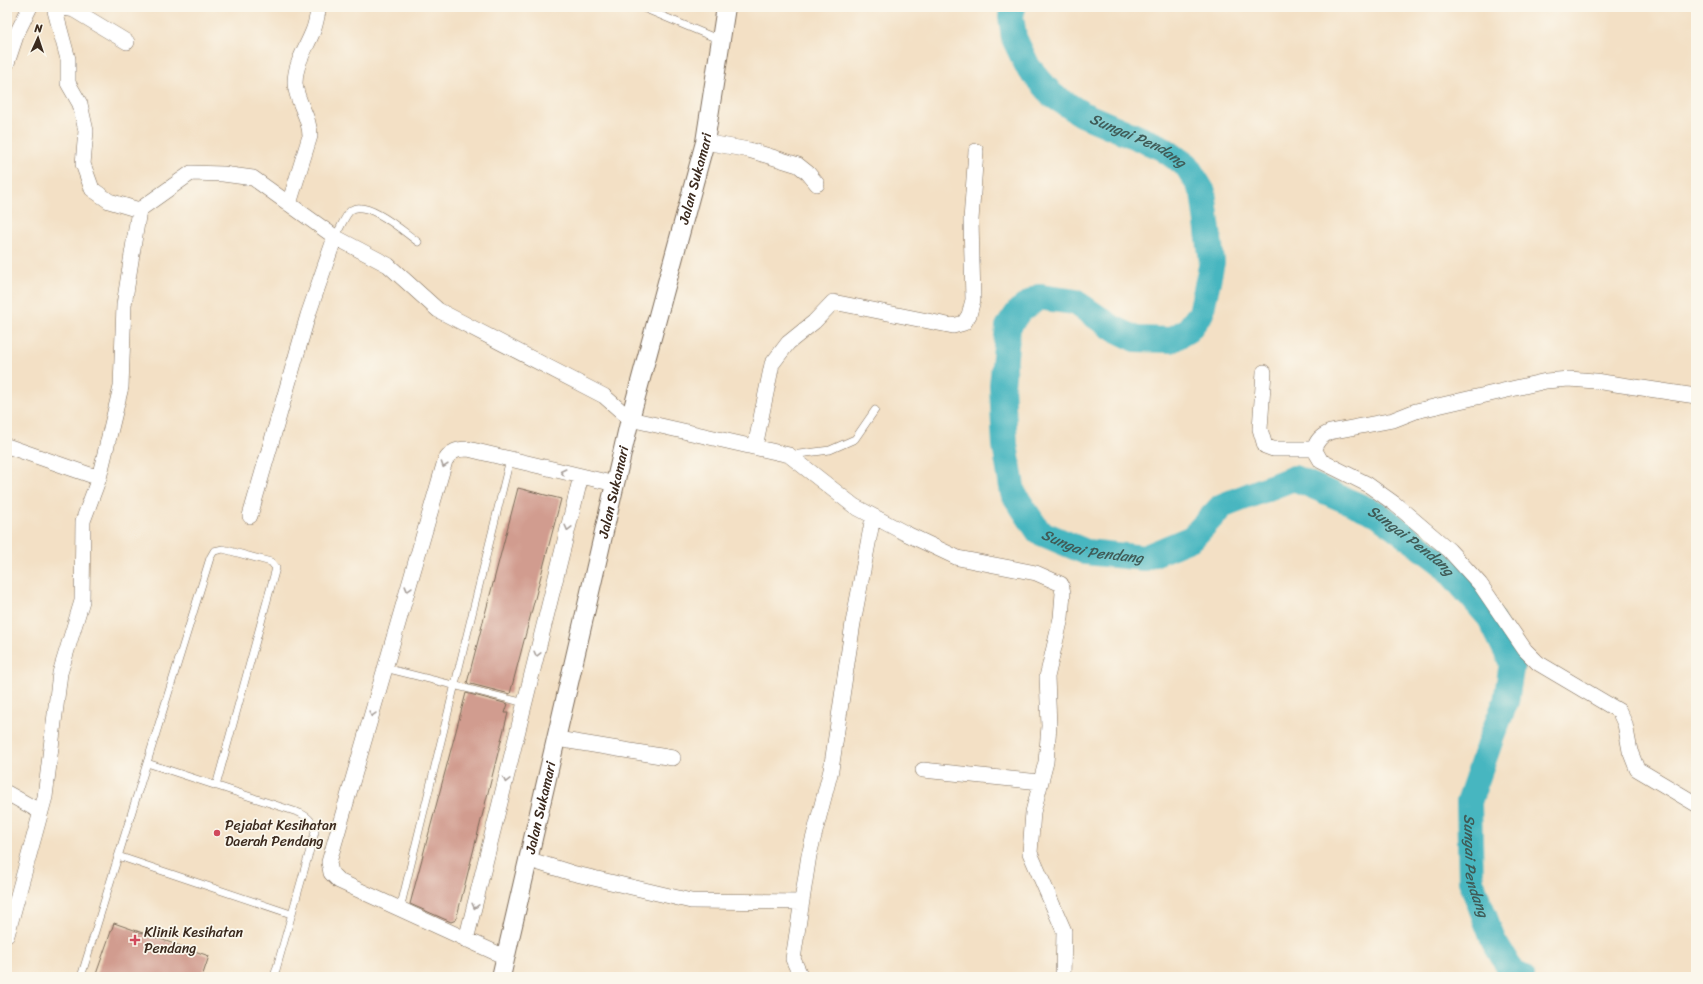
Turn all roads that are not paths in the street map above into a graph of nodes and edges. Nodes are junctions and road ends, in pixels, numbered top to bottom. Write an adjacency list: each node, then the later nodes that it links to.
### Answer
1 (30, 7): 8 (street)
2 (57, 7): 7 (street); 13 (street)
3 (319, 7): 12 (street)
4 (641, 7): 6 (lane)
5 (726, 7): 6 (street, Jalan Sukamari)
6 (722, 40): 9 (street, Jalan Sukamari)
7 (127, 42)
8 (7, 64)
9 (705, 142): 11 (street); 19 (street, Jalan Sukamari)
10 (976, 151): 21 (street)
11 (817, 184)
12 (289, 204): 13 (street); 14 (street)
13 (139, 210): 26 (street)
14 (335, 237): 15 (lane); 19 (street); 28 (street)
15 (418, 242)
16 (1264, 372): 22 (street)
17 (1696, 396): 22 (street)
18 (875, 410): 23 (lane)
19 (630, 419): 21 (street); 27 (street, Jalan Sukamari)
20 (7, 446): 26 (street)
21 (755, 447): 23 (street)
22 (1314, 449): 40 (street)
23 (789, 455): 29 (street)
24 (510, 459): 25 (street, one-way to 24); 30 (street, one-way to 30); 31 (lane)
25 (581, 476): 27 (street); 32 (street, one-way to 32)
26 (99, 478): 41 (street)
27 (615, 484): 33 (street, Jalan Sukamari)
28 (250, 516)
29 (873, 517): 37 (street); 44 (street)
30 (385, 668): 31 (lane); 45 (street, one-way to 45)
31 (455, 685): 32 (lane); 45 (lane)
32 (525, 702): 48 (street, one-way to 48)
33 (558, 739): 34 (street); 43 (street, Jalan Sukamari)
34 (673, 758)
35 (147, 763): 38 (lane); 38 (lane); 42 (lane)
36 (923, 770): 37 (street)
37 (1040, 782): 54 (street)
38 (216, 786): 46 (lane)
39 (7, 793): 41 (street)
40 (1696, 804)
41 (41, 812): 47 (street)
42 (118, 856): 46 (lane); 50 (lane)
43 (527, 860): 44 (street); 49 (street, Jalan Sukamari)
44 (802, 902): 53 (street)
45 (400, 909): 48 (street)
46 (291, 914): 51 (lane)
47 (7, 935)
48 (466, 940): 49 (street)
49 (505, 957): 52 (street, Jalan Sukamari)
50 (81, 977)
51 (274, 977)
52 (501, 977)
53 (801, 977)
54 (1063, 977)

